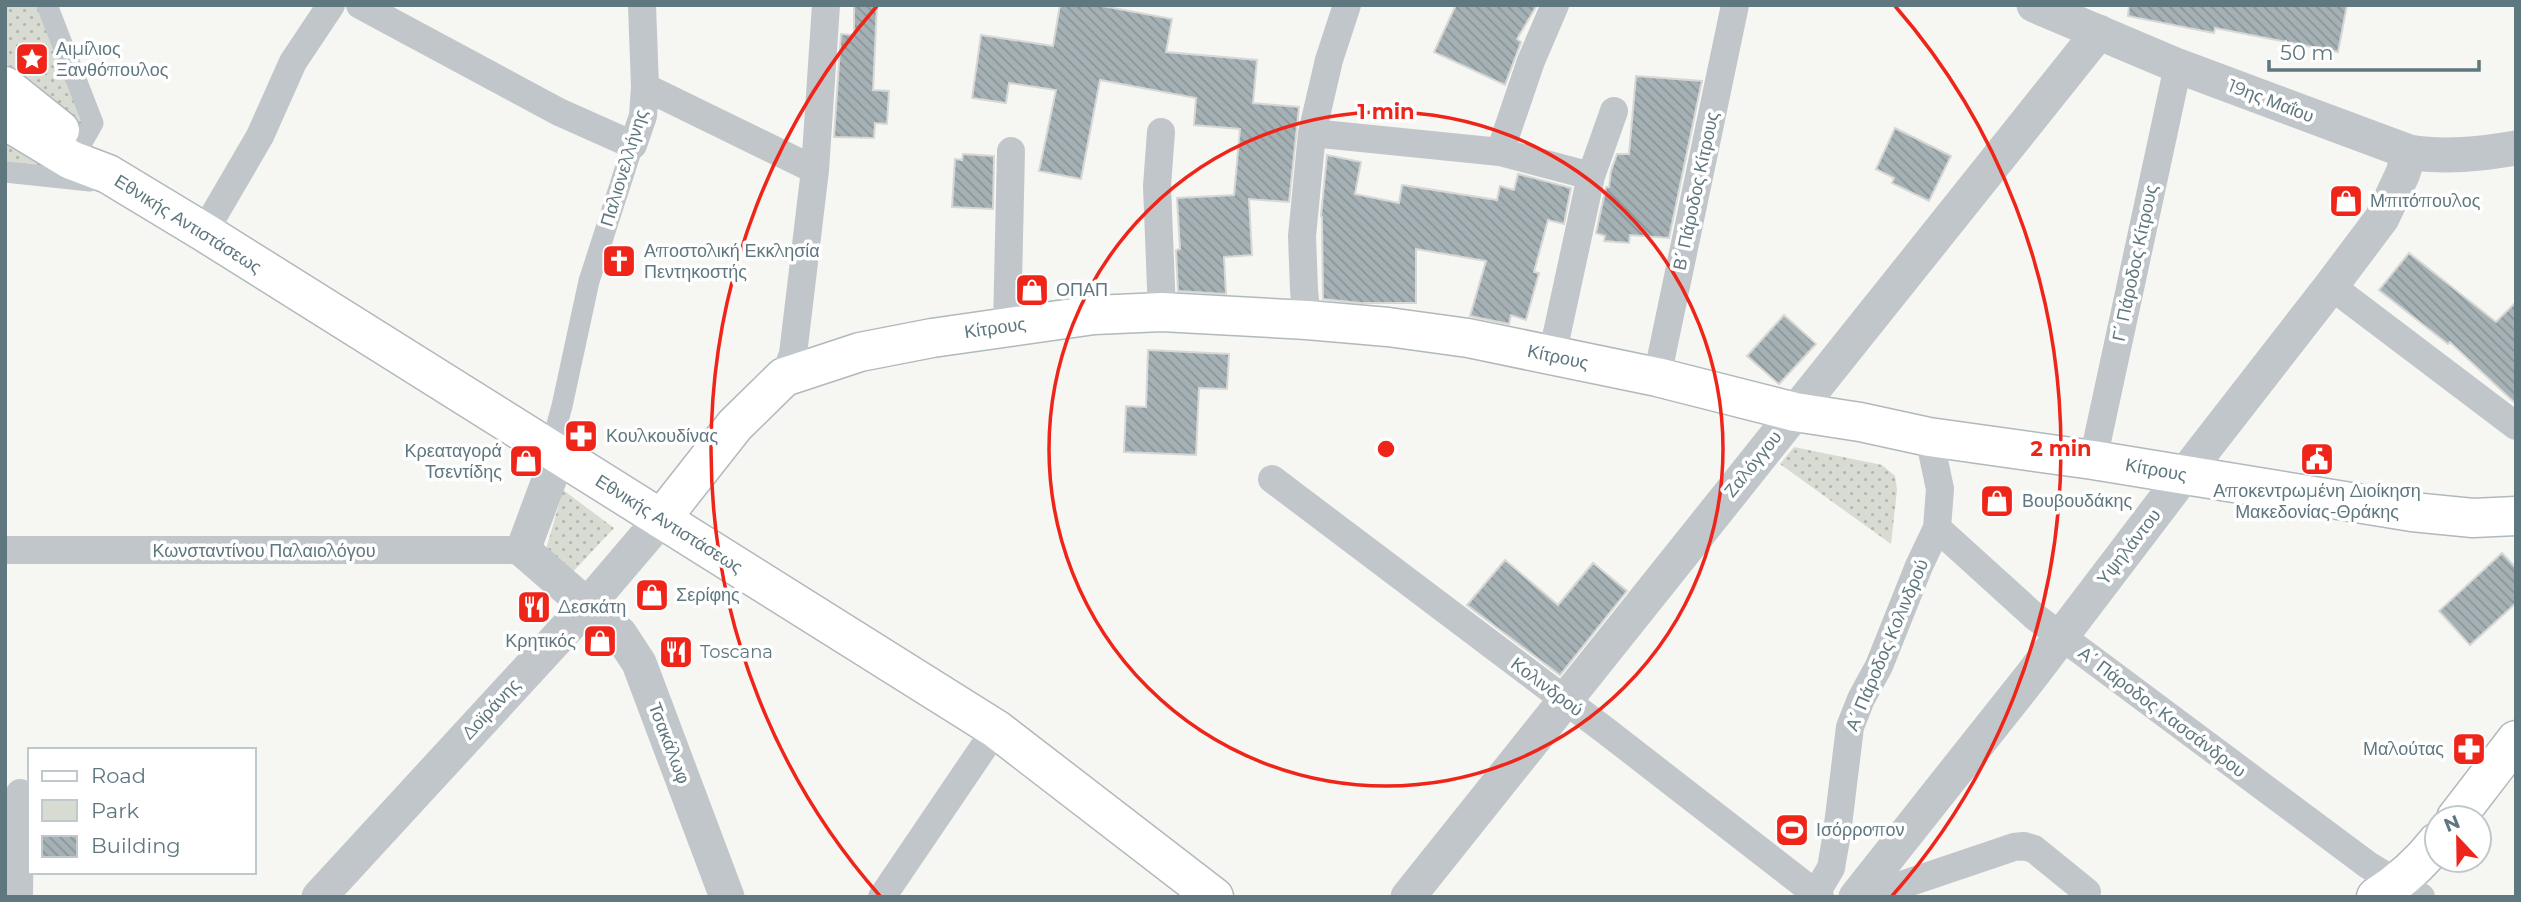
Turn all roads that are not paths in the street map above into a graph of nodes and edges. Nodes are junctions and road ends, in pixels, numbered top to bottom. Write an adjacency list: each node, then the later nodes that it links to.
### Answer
1 (47, 5): 19 (street)
2 (331, 5): 28 (street)
3 (360, 5): 18 (street)
4 (642, 5): 13 (street, Παλιονελλήνης)
5 (826, 5): 24 (street)
6 (1347, 5): 17 (street)
7 (1555, 5): 22 (street)
8 (1735, 5): 35 (street, Β΄ Πάροδος Κίτρους)
9 (2035, 5): 10 (street, 19ης Μαΐου)
10 (2099, 32): 11 (street, 19ης Μαΐου); 36 (street, Ζαλόγγου)
11 (2178, 66): 23 (street, 19ης Μαΐου); 40 (street, Γ΄ Πάροδος Κίτρους)
12 (5, 86): 19 (main road)
13 (645, 87): 18 (street, Παλιονελλήνης); 24 (street)
14 (1614, 111): 26 (street)
15 (5, 120): 27 (main road)
16 (1161, 132): 30 (street)
17 (1312, 133): 22 (street); 31 (street)
18 (633, 145): 39 (street, Παλιονελλήνης)
19 (80, 146): 27 (main road)
20 (2516, 148): 23 (street, 19ης Μαΐου)
21 (1011, 151): 32 (street)
22 (1500, 152): 26 (street)
23 (2409, 152): 29 (street, Υψηλάντου)
24 (815, 170): 34 (street)
25 (5, 172): 27 (street)
26 (1591, 176): 33 (street)
27 (116, 179): 28 (main road, Εθνικής Αντιστάσεως)
28 (204, 232): 39 (main road, Εθνικής Αντιστάσεως)
29 (2331, 286): 37 (street); 41 (street, Υψηλάντου)
30 (1162, 312): 31 (main road, Κίτρους); 32 (main road, Κίτρους)
31 (1307, 320): 33 (main road, Κίτρους)
32 (1007, 326): 34 (main road, Κίτρους)
33 (1552, 356): 35 (main road, Κίτρους)
34 (784, 377): 44 (main road, Κίτρους)
35 (1657, 377): 36 (main road, Κίτρους)
36 (1795, 412): 38 (main road, Κίτρους); 50 (street, Ζαλόγγου)
37 (2516, 426)
38 (1929, 437): 40 (main road, Κίτρους); 45 (street, Α΄ Πάροδος Κολινδρού)
39 (554, 453): 44 (main road, Εθνικής Αντιστάσεως); 47 (street)
40 (2093, 460): 41 (main road, Κίτρους)
41 (2184, 475): 43 (main road, Κίτρους); 49 (street, Υψηλάντου)
42 (1272, 479): 50 (street, Κολινδρού)
43 (2516, 516)
44 (661, 519): 48 (street, Δοϊράνης); 51 (main road, Εθνικής Αντιστάσεως)
45 (1937, 528): 49 (street, Α΄ Πάροδος Κασσάνδρου); 58 (street, Α΄ Πάροδος Κολινδρού)
46 (5, 550): 47 (street, Κωνσταντίνου Παλαιολόγου)
47 (523, 550): 48 (street, Τσακάλωφ)
48 (586, 607): 60 (street, Δοϊράνης); 61 (street, Τσακάλωφ)
49 (2061, 636): 57 (street, Α΄ Πάροδος Κασσάνδρου); 65 (street, Υψηλάντου)
50 (1565, 700): 58 (street, Κολινδρού); 64 (street, Ζαλόγγου)
51 (996, 729): 62 (street); 63 (main road, Εθνικής Αντιστάσεως)
52 (2516, 740): 54 (main road)
53 (20, 793): 59 (street)
54 (2467, 804)
55 (2423, 861): 57 (main road)
56 (2087, 892): 66 (street)
57 (2398, 892)
58 (1818, 895)
59 (19, 897)
60 (319, 897)
61 (726, 897)
62 (882, 897)
63 (1214, 897)
64 (1408, 897)
65 (1856, 897)
66 (1866, 897)

